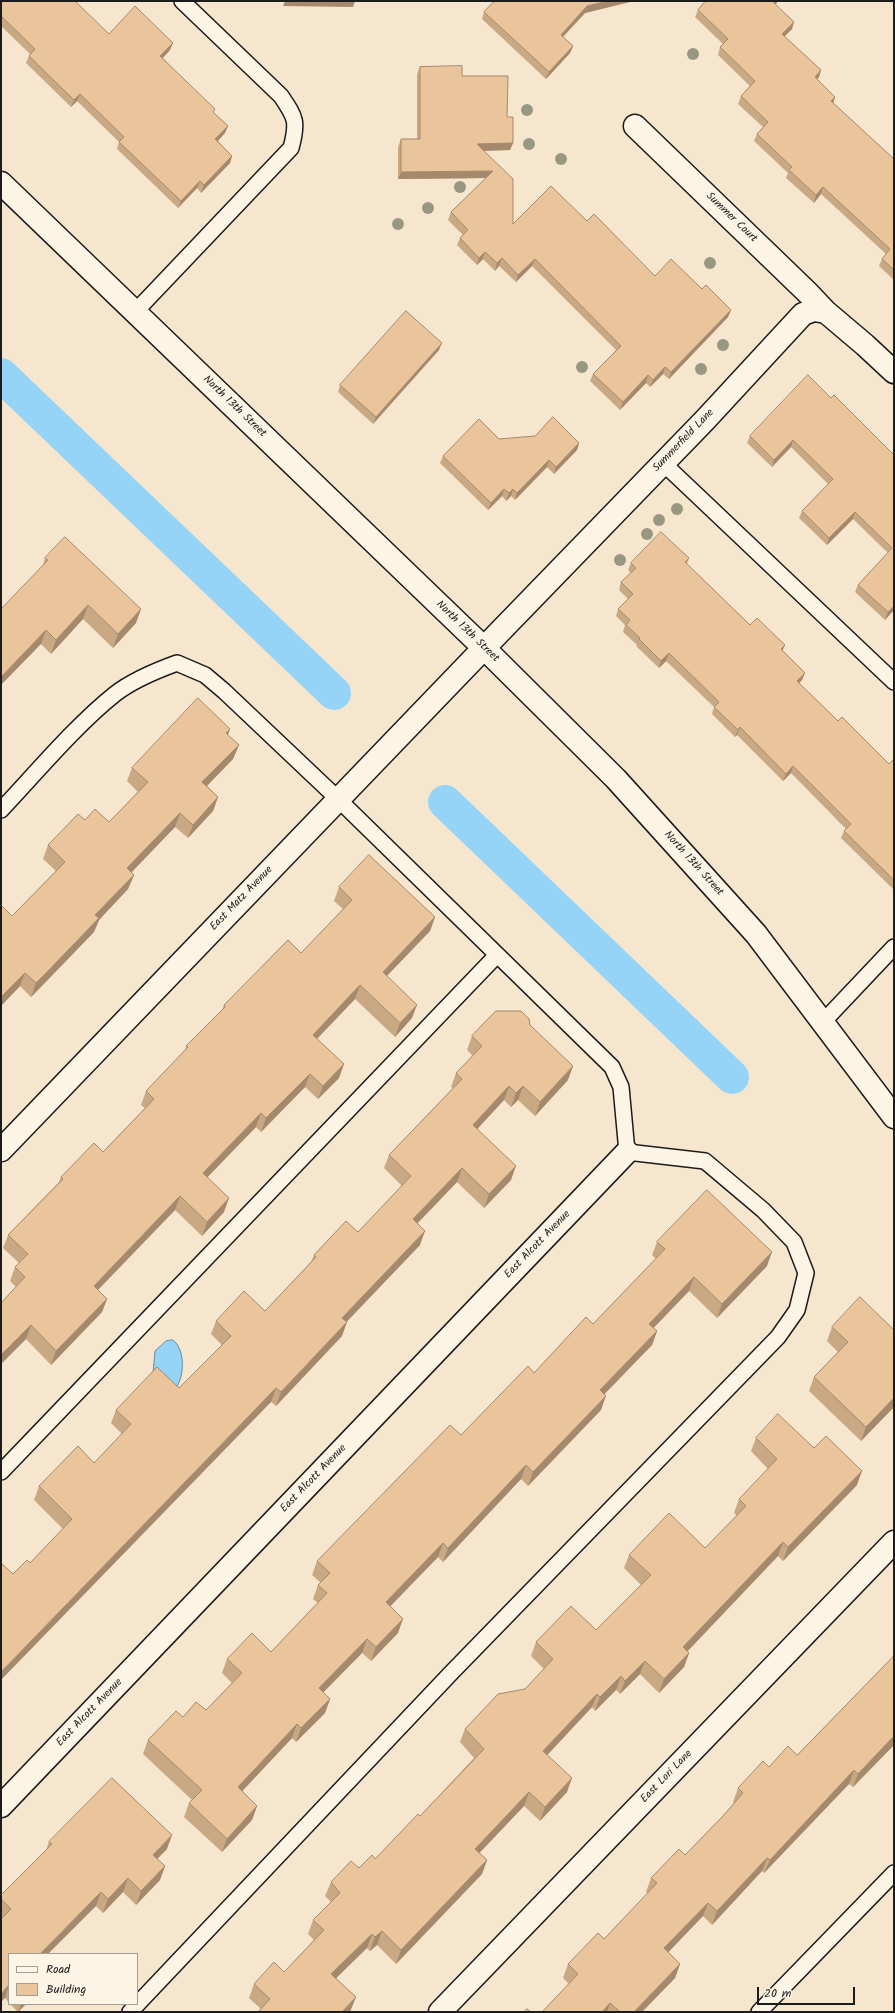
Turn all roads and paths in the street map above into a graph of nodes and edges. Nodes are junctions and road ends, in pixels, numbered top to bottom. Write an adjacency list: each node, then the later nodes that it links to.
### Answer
1 (182, 1): 4 (lane)
2 (636, 126): 5 (street, Summer Court)
3 (1, 183): 4 (street, North 13th Street)
4 (135, 312): 8 (street, North 13th Street)
5 (826, 312): 6 (street); 7 (street, Summerfield Lane)
6 (894, 372)
7 (663, 463): 8 (street, Summerfield Lane); 9 (lane)
8 (484, 648): 10 (street, East Matz Avenue); 14 (street, North 13th Street)
9 (894, 682)
10 (338, 800): 11 (lane); 13 (lane); 16 (street, East Matz Avenue)
11 (1, 810)
12 (894, 947): 14 (lane)
13 (497, 955): 17 (lane); 18 (lane)
14 (823, 1022): 15 (street, North 13th Street)
15 (894, 1117)
16 (1, 1150)
17 (627, 1152): 20 (street, East Alcott Avenue); 22 (lane)
18 (1, 1472)
19 (894, 1542): 23 (street, East Lori Lane)
20 (1, 1806)
21 (894, 1872): 24 (lane)
22 (138, 2004)
23 (440, 2012)
24 (758, 2012)

